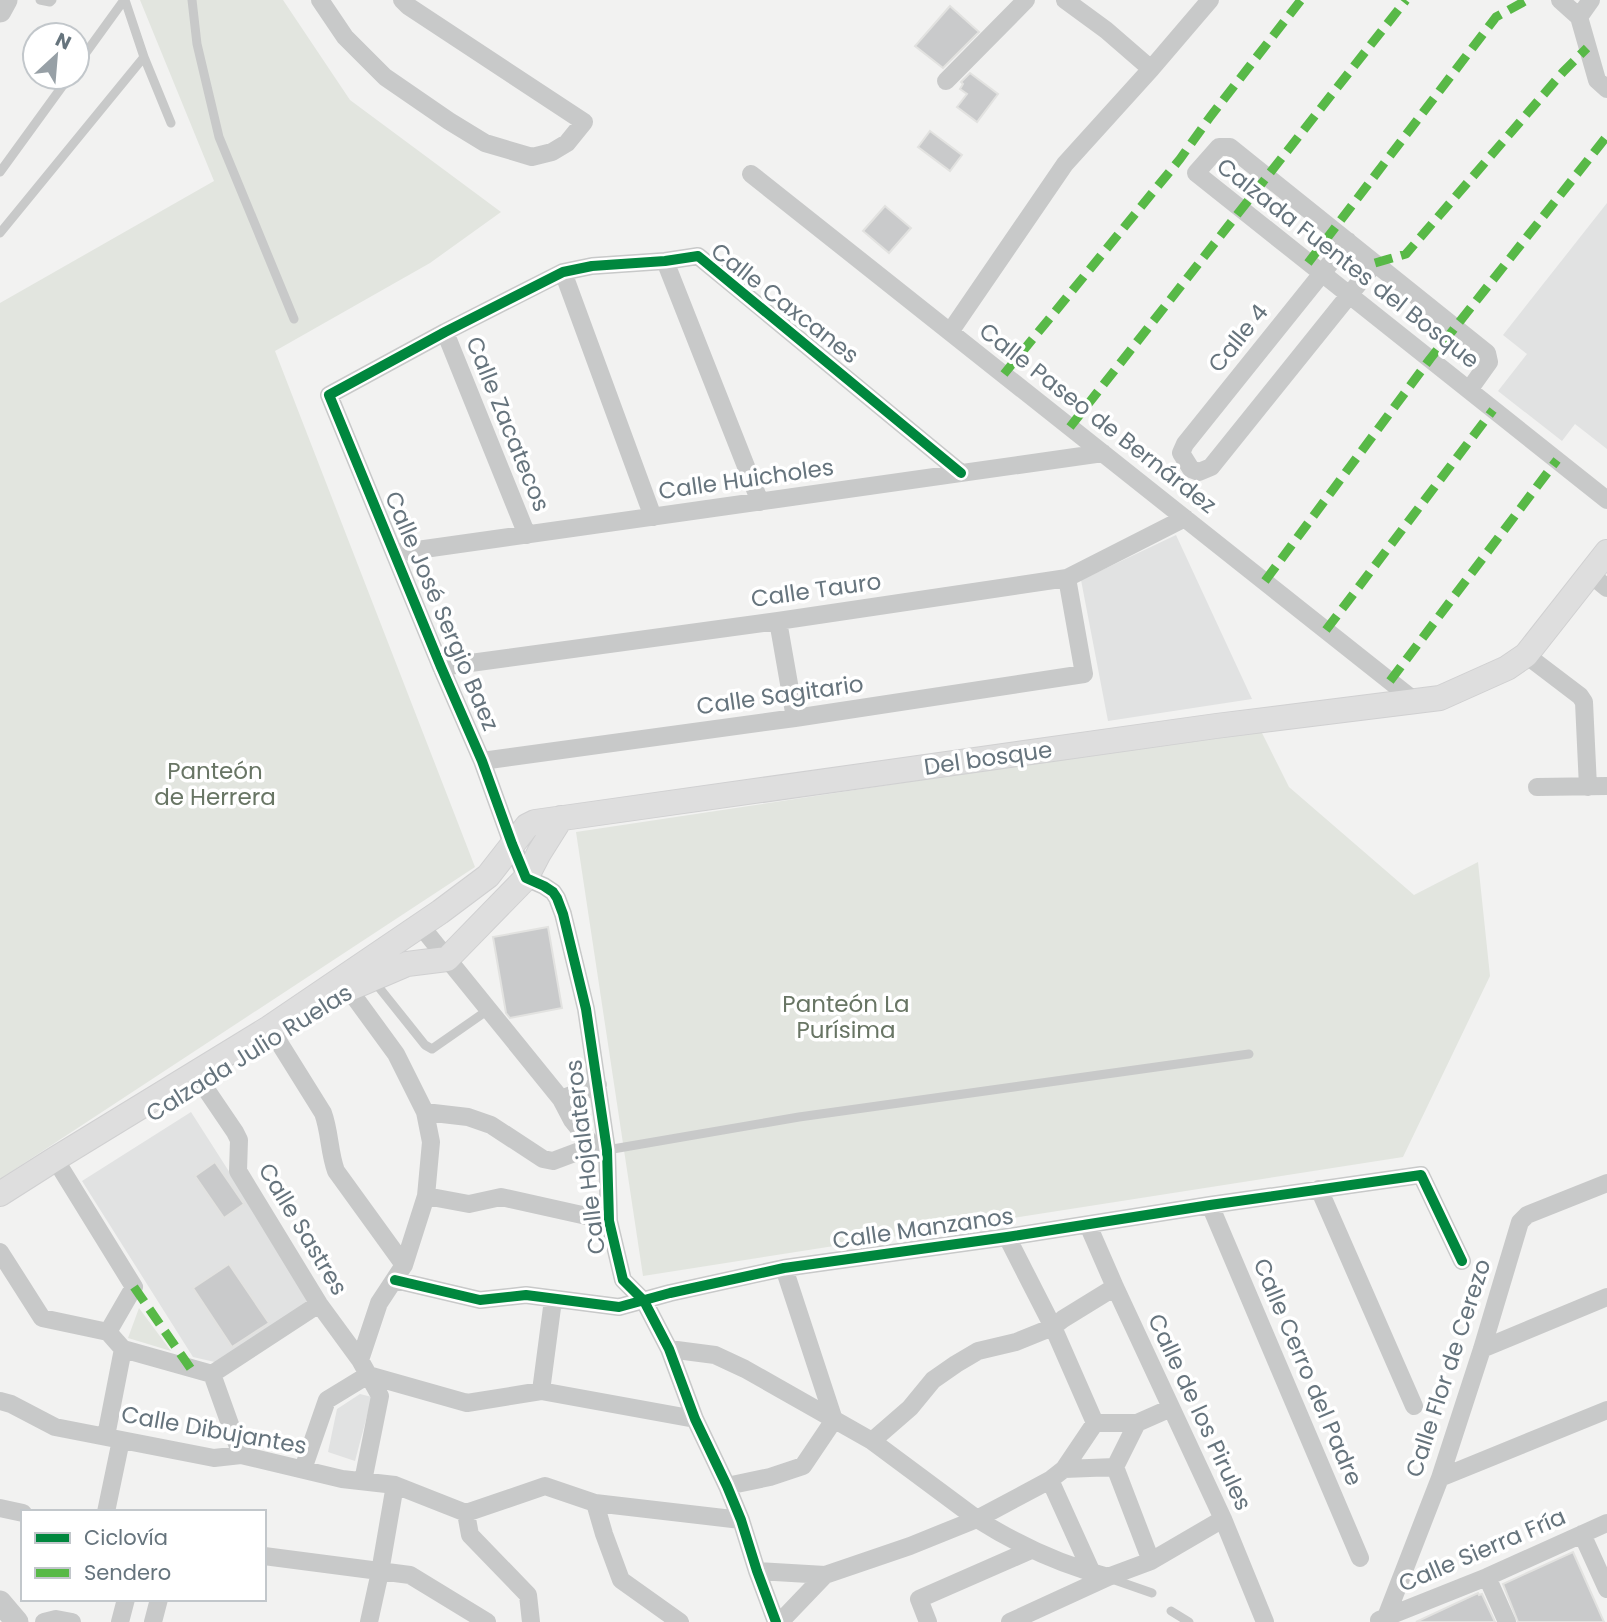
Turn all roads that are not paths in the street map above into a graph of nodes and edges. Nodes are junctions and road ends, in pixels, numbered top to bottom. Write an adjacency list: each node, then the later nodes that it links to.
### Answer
1 (6, 0): 13 (street)
2 (40, 0): 3 (lane)
3 (52, 0)
4 (124, 0): 15 (lane); 16 (lane)
5 (192, 0): 31 (lane)
6 (320, 0): 7 (street)
7 (402, 0)
8 (1026, 0): 18 (street)
9 (1065, 0): 17 (street)
10 (1210, 0): 17 (street)
11 (1560, 0): 14 (street)
12 (1591, 0): 14 (street)
13 (0, 11)
14 (1579, 17): 19 (street)
15 (91, 46)
16 (144, 57): 21 (lane); 24 (lane)
17 (1151, 69): 33 (street)
18 (946, 81)
19 (1607, 89)
20 (59, 91): 22 (lane)
21 (171, 123)
22 (0, 172)
23 (751, 174): 33 (street, Calle Paseo de Bernárdez)
24 (0, 233)
25 (1348, 241): 27 (street, Calzada Fuentes del Bosque); 29 (street, Calle 4); 29 (street, Calzada Fuentes del Bosque)
26 (665, 261): 28 (street, Calle Caxcanes); 37 (street, Calle Caxcanes); 39 (street)
27 (1375, 263): 30 (street); 34 (street, Calzada Fuentes del Bosque)
28 (563, 272): 32 (street, Calle Caxcanes); 40 (street)
29 (1322, 273): 30 (street, Calzada Fuentes del Bosque); 30 (street, Calle 4)
30 (1350, 295): 34 (street, Calzada Fuentes del Bosque)
31 (294, 319)
32 (445, 332): 35 (street, Calle Caxcanes); 42 (street, Calle Zacatecos)
33 (950, 332): 36 (street, Calle Paseo de Bernárdez)
34 (1469, 390): 38 (street, Calzada Fuentes del Bosque)
35 (330, 395): 44 (street, Calle José Sergio Baez)
36 (1103, 453): 37 (street, Calle Huicholes); 41 (street, Calle Paseo de Bernárdez)
37 (961, 473): 39 (street, Calle Huicholes)
38 (1607, 500)
39 (760, 502): 40 (street, Calle Huicholes)
40 (653, 517): 42 (street, Calle Huicholes)
41 (1185, 518): 45 (street, Calle Tauro); 50 (street, Calle Paseo de Bernárdez)
42 (527, 535): 44 (street, Calle Huicholes)
43 (1607, 552): 46 (main road)
44 (396, 553): 49 (street, Calle José Sergio Baez)
45 (1067, 578): 47 (street, Calle Tauro); 51 (street, Calle Sagitario)
46 (1598, 581): 48 (main road)
47 (778, 621): 49 (street, Calle Tauro); 51 (street)
48 (1526, 655): 50 (main road, Del bosque); 55 (street)
49 (441, 667): 52 (street, Calle José Sergio Baez)
50 (1415, 701): 56 (main road, Del bosque)
51 (796, 718): 52 (street, Calle Sagitario)
52 (482, 761): 57 (street, Calle José Sergio Baez)
53 (1607, 786): 55 (street)
54 (1537, 787): 55 (street)
55 (1588, 787)
56 (561, 818): 57 (main road, Del bosque); 58 (main road)
57 (512, 844): 58 (street); 59 (main road, Calzada Julio Ruelas)
58 (526, 878): 60 (main road); 67 (street, Calle Hojalateros)
59 (420, 925): 60 (street, Calle Hojalateros); 61 (main road, Calzada Julio Ruelas)
60 (447, 959): 61 (main road, Calzada Julio Ruelas); 63 (street, Calle Hojalateros)
61 (367, 971): 62 (main road, Calzada Julio Ruelas); 63 (lane)
62 (344, 983): 64 (main road, Calzada Julio Ruelas); 69 (street)
63 (488, 1010): 68 (street, Calle Hojalateros)
64 (272, 1032): 66 (main road, Calzada Julio Ruelas); 84 (street)
65 (1249, 1055): 70 (lane)
66 (198, 1077): 71 (main road, Calzada Julio Ruelas); 89 (street, Calle Sastres)
67 (598, 1085): 68 (street); 70 (street, Calle Hojalateros)
68 (561, 1099): 70 (street, Calle Hojalateros)
69 (425, 1112): 70 (street); 75 (street)
70 (600, 1148): 78 (street, Calle Hojalateros)
71 (57, 1163): 74 (main road, Calzada Julio Ruelas); 77 (main road, Calzada Julio Ruelas); 91 (street)
72 (1607, 1183): 94 (street, Calle Flor de Cerezo)
73 (1319, 1189): 76 (street, Calle Manzanos); 82 (street, Calle Manzanos); 99 (street)
74 (0, 1194)
75 (426, 1196): 78 (street); 84 (street)
76 (1210, 1205): 79 (street, Calle Manzanos); 128 (street, Calle Cerro del Padre)
77 (0, 1207)
78 (609, 1221): 88 (street, Calle Hojalateros)
79 (1088, 1225): 80 (street, Calle Manzanos); 85 (street, Calle de los Pirules)
80 (1007, 1237): 83 (street, Calle Manzanos); 90 (street)
81 (0, 1252): 91 (street)
82 (1462, 1261)
83 (784, 1268): 88 (street, Calle Manzanos); 103 (street)
84 (399, 1273): 87 (street, Calle Manzanos); 95 (street)
85 (1115, 1287): 90 (street); 100 (street, Calle de los Pirules)
86 (1607, 1297): 94 (street)
87 (553, 1300): 88 (street, Calle Manzanos); 97 (street)
88 (644, 1301): 93 (street, Calle Hojalateros)
89 (319, 1304): 95 (street, Calle Sastres); 96 (street)
90 (1053, 1327): 104 (street); 107 (street)
91 (108, 1332): 92 (street)
92 (123, 1349): 96 (street); 106 (street)
93 (669, 1349): 102 (street, Calle Hojalateros); 103 (street)
94 (1482, 1349): 112 (street, Calle Flor de Cerezo)
95 (364, 1367): 97 (street); 110 (street); 113 (street, Calle Sastres)
96 (212, 1374): 108 (street)
97 (541, 1391): 102 (street)
98 (0, 1401): 106 (street, Calle Dibujantes)
99 (1414, 1406)
100 (1171, 1408): 105 (street); 123 (street, Calle de los Pirules)
101 (1607, 1409): 112 (street)
102 (695, 1419): 115 (street, Calle Hojalateros)
103 (834, 1420): 107 (street); 115 (street)
104 (1095, 1423): 105 (street); 111 (street)
105 (1137, 1423): 109 (street)
106 (113, 1438): 108 (street, Calle Dibujantes); 118 (street)
107 (872, 1441): 122 (street)
108 (241, 1455): 110 (street, Calle Dibujantes)
109 (1115, 1467): 111 (street); 129 (street)
110 (303, 1469): 113 (street, Calle Dibujantes)
111 (1057, 1475): 122 (street); 133 (street)
112 (1440, 1478): 141 (street, Calle Flor de Cerezo)
113 (363, 1481): 114 (street, Calle Dibujantes)
114 (395, 1485): 120 (street, Calle Dibujantes); 131 (street)
115 (727, 1486): 121 (street, Calle Hojalateros)
116 (595, 1503): 120 (street); 121 (street); 150 (street)
117 (0, 1508): 119 (street)
118 (106, 1510)
119 (21, 1513)
120 (466, 1513): 149 (street)
121 (741, 1520): 130 (street, Calle Hojalateros)
122 (977, 1520): 126 (street); 132 (street)
123 (1223, 1520): 129 (street); 155 (street, Calle de los Pirules)
124 (1607, 1523): 125 (street, Calle Sierra Fría)
125 (1582, 1534): 134 (street, Calle Sierra Fría); 135 (street)
126 (1031, 1550): 133 (street); 152 (street)
127 (266, 1556): 131 (street)
128 (1360, 1558)
129 (1151, 1561): 133 (street)
130 (757, 1571): 132 (street); 151 (street, Calle Hojalateros)
131 (380, 1572): 147 (street); 148 (street)
132 (825, 1575): 151 (street)
133 (1100, 1575): 136 (lane); 153 (street)
134 (1486, 1577): 141 (street, Calle Sierra Fría); 156 (street)
135 (1607, 1589)
136 (1152, 1593)
137 (125, 1601): 145 (street)
138 (158, 1601): 146 (street)
139 (0, 1602): 142 (street)
140 (1171, 1611): 154 (lane)
141 (1383, 1620)
142 (16, 1622)
143 (44, 1622): 144 (street)
144 (72, 1622)
145 (120, 1622)
146 (153, 1622)
147 (369, 1622)
148 (487, 1622)
149 (531, 1622)
150 (680, 1622)
151 (778, 1622)
152 (928, 1622)
153 (1010, 1622)
154 (1189, 1622)
155 (1265, 1622)
156 (1507, 1622)

